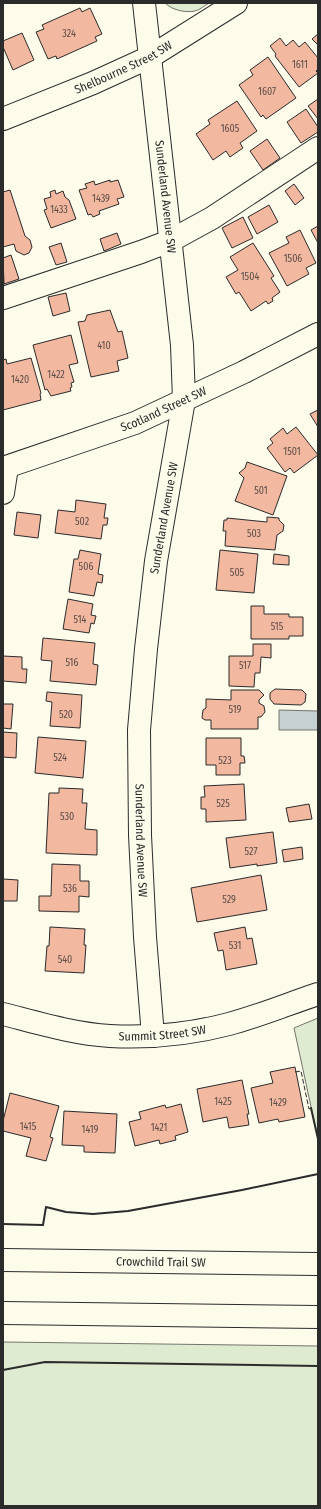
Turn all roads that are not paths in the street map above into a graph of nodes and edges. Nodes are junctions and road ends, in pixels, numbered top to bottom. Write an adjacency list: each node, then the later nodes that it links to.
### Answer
1 (144, 3): 3 (main road, Sunderland Avenue SW)
2 (236, 3): 3 (main road, Shelbourne Street SW)
3 (150, 57): 4 (main road, Shelbourne Street SW); 6 (main road, Sunderland Avenue SW)
4 (3, 119)
5 (318, 148): 6 (main road)
6 (170, 240): 7 (main road); 9 (main road, Sunderland Avenue SW)
7 (3, 298)
8 (318, 334): 9 (main road, Scotland Street SW)
9 (184, 400): 10 (main road, Scotland Street SW); 14 (main road, Sunderland Avenue SW)
10 (5, 467): 11 (main road)
11 (3, 493)
12 (318, 994): 14 (main road, Summit Street SW)
13 (3, 1014): 14 (main road, Summit Street SW)
14 (152, 1036)
15 (3, 1260): 16 (main road, Crowchild Trail SW)
16 (318, 1264)
17 (3, 1313): 18 (main road)
18 (318, 1317)

